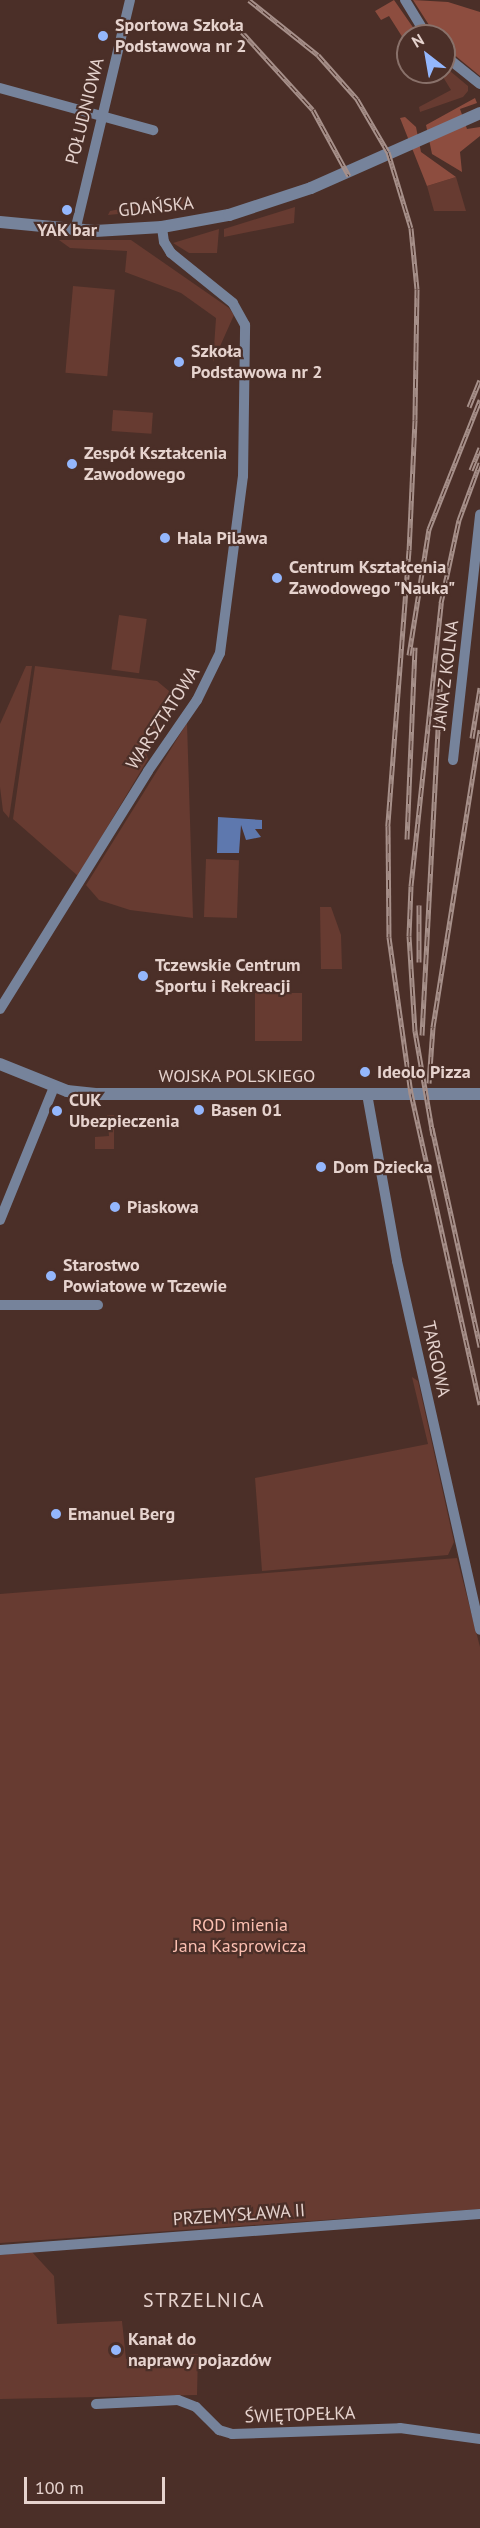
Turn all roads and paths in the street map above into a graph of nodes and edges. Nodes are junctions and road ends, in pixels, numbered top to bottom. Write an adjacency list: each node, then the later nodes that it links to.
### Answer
1 (130, 0): 8 (street, POŁUDNIOWA)
2 (405, 0): 3 (street)
3 (420, 24)
4 (456, 65): 5 (street)
5 (480, 84)
6 (0, 88): 8 (street)
7 (480, 113): 11 (street, GDAŃSKA)
8 (101, 115): 9 (street); 12 (street, POŁUDNIOWA)
9 (153, 130)
10 (0, 222): 12 (street, GDAŃSKA)
11 (162, 227): 12 (street, GDAŃSKA); 16 (street, WARSZTATOWA)
12 (75, 231)
13 (480, 514): 14 (street, JANA Z KOLNA)
14 (476, 597): 15 (street, JANA Z KOLNA)
15 (453, 760)
16 (0, 1009)
17 (0, 1064): 18 (street, WOJSKA POLSKIEGO)
18 (54, 1086): 19 (street, WOJSKA POLSKIEGO); 21 (street)
19 (367, 1094): 20 (street, WOJSKA POLSKIEGO); 24 (street, TARGOWA)
20 (480, 1094)
21 (0, 1220)
22 (0, 1305): 23 (street)
23 (98, 1305)
24 (480, 1630)
25 (480, 2214): 26 (street, PRZEMYSŁAWA II)
26 (0, 2250)
27 (96, 2404): 28 (street, ŚWIĘTOPEŁKA)
28 (480, 2439)

